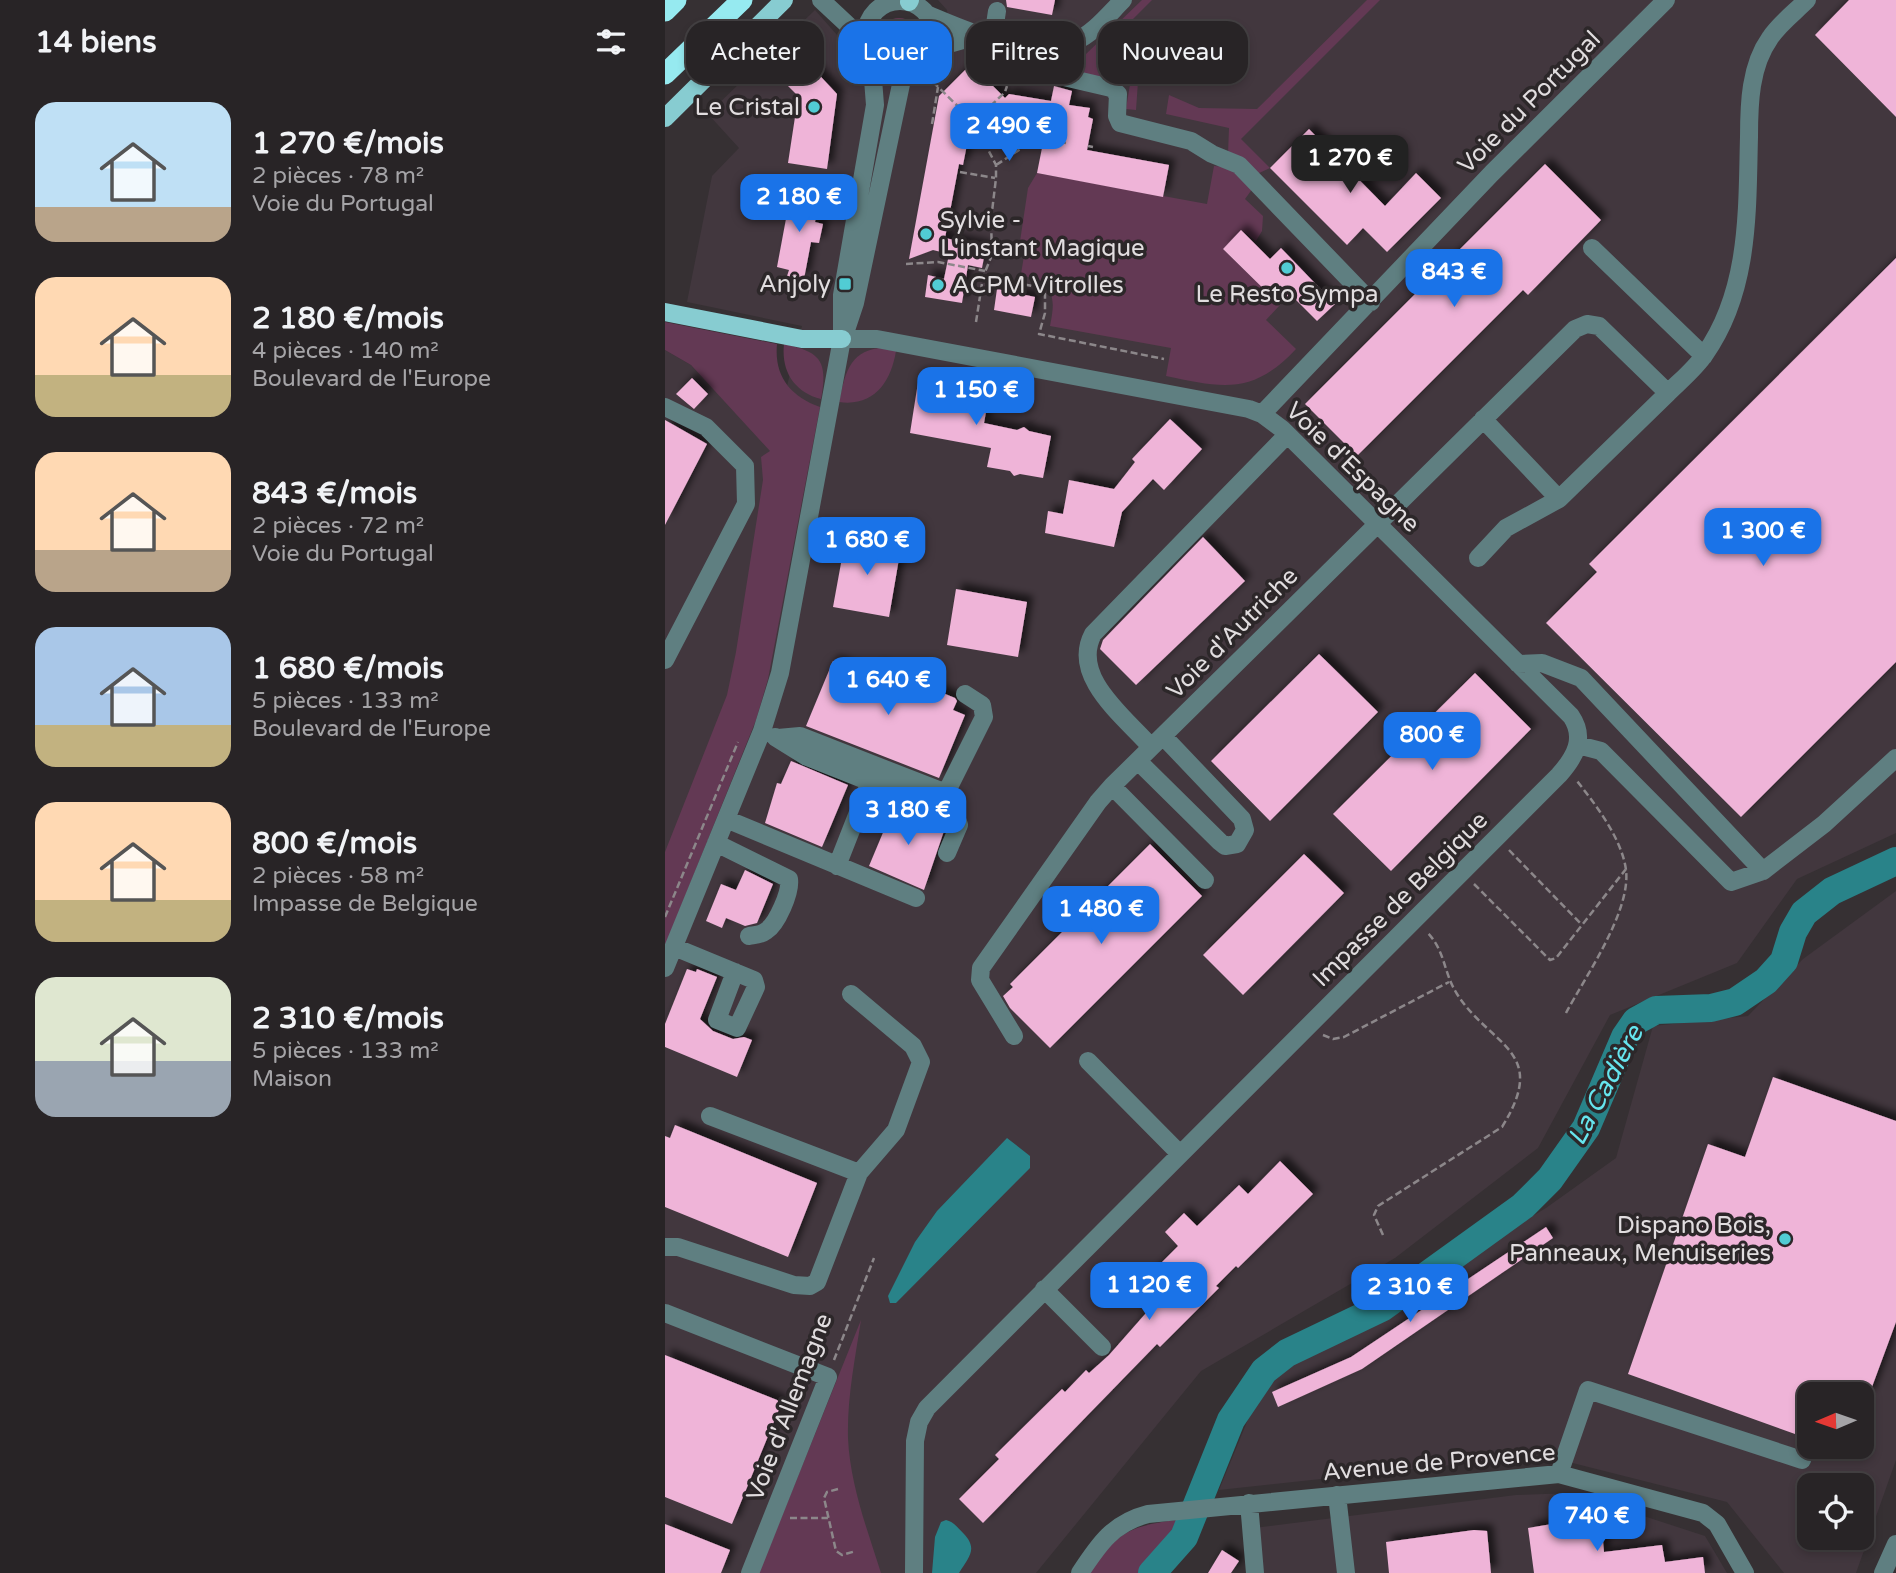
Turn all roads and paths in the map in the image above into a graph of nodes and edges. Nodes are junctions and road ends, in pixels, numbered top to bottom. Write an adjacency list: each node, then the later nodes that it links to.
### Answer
1 (676, 0): 11 (highway)
2 (742, 0): 18 (highway)
3 (785, 0): 25 (main road)
4 (1123, 0): 17 (street)
5 (1666, 0): 38 (street, Voie du Portugal)
6 (1807, 0): 42 (street)
7 (822, 1): 13 (street)
8 (910, 1): 9 (street); 10 (street)
9 (886, 2): 14 (street)
10 (932, 8): 16 (street)
11 (665, 11)
12 (997, 11): 15 (street)
13 (842, 21)
14 (870, 21)
15 (992, 21)
16 (966, 27)
17 (1084, 36)
18 (665, 74)
19 (1084, 82): 38 (street)
20 (873, 84): 41 (street)
21 (901, 84): 41 (street)
22 (935, 84): 24 (path)
23 (1007, 86): 26 (path)
24 (938, 88): 26 (path); 27 (path)
25 (665, 118)
26 (974, 122): 31 (path)
27 (932, 124)
28 (1066, 143): 31 (path)
29 (1088, 146): 30 (path)
30 (1093, 147)
31 (996, 165): 33 (path)
32 (960, 172): 33 (path)
33 (996, 178): 36 (path)
34 (1592, 248): 42 (street)
35 (906, 264): 36 (path)
36 (986, 271): 37 (path)
37 (983, 277): 40 (path); 43 (path)
38 (1371, 302): 46 (street, Voie du Portugal)
39 (665, 312): 41 (main road)
40 (976, 322)
41 (842, 340): 46 (street, Voie d'Espagne); 55 (street)
42 (1704, 356): 44 (street)
43 (1164, 359)
44 (1668, 393): 47 (street, Voie d'Autriche); 49 (street)
45 (665, 407): 52 (street)
46 (1262, 414): 48 (street, Voie d'Espagne)
47 (1483, 419): 49 (street); 50 (street, Voie d'Autriche)
48 (1287, 435): 50 (street, Voie d'Espagne); 57 (street)
49 (1559, 499): 51 (street)
50 (1376, 523): 53 (street, Voie d'Espagne); 57 (street, Voie d'Autriche)
51 (1478, 558)
52 (665, 660)
53 (1518, 664): 58 (street, Voie d'Espagne); 70 (street)
54 (965, 694): 55 (street)
55 (770, 735): 63 (street); 64 (street)
56 (740, 738): 74 (path)
57 (1157, 742): 60 (street, Voie d'Autriche); 60 (street)
58 (1579, 746): 61 (street, Impasse de Belgique); 70 (street)
59 (1896, 758): 70 (street)
60 (1138, 761): 62 (street, Voie d'Autriche)
61 (1564, 769): 65 (street, Impasse de Belgique); 69 (path)
62 (1117, 781): 72 (street); 85 (street, Voie d'Autriche)
63 (870, 782): 67 (street); 68 (street)
64 (726, 819): 66 (street); 68 (street)
65 (1497, 838): 71 (street, Impasse de Belgique); 76 (path)
66 (716, 843): 77 (street); 78 (street)
67 (947, 853)
68 (837, 866): 73 (street)
69 (1626, 869): 76 (path); 83 (path)
70 (1763, 871)
71 (1462, 872): 75 (street, Impasse de Belgique); 76 (path)
72 (1205, 880)
73 (916, 898)
74 (665, 917)
75 (1415, 919): 81 (path); 84 (street, Impasse de Belgique)
76 (1582, 925)
77 (748, 936)
78 (674, 947): 79 (street); 80 (street)
79 (665, 968)
80 (735, 972)
81 (1450, 982): 84 (path); 90 (path)
82 (851, 994): 89 (street)
83 (1566, 1013)
84 (1310, 1024): 88 (street, Impasse de Belgique)
85 (1014, 1036)
86 (1088, 1061): 88 (street)
87 (710, 1116): 89 (street)
88 (1179, 1153): 93 (street, Impasse de Belgique)
89 (859, 1173): 91 (street)
90 (1383, 1235)
91 (665, 1247)
92 (874, 1258): 96 (path, Voie d'Allemagne)
93 (1044, 1289): 95 (street); 108 (street, Impasse de Belgique)
94 (665, 1313): 96 (street)
95 (1103, 1347)
96 (828, 1377): 102 (street, Voie d'Allemagne)
97 (1797, 1458): 98 (street)
98 (1559, 1474): 100 (street, Avenue de Provence); 112 (street, Avenue de Provence)
99 (838, 1489): 103 (path)
100 (1337, 1496): 101 (street, Avenue de Provence); 111 (street)
101 (1249, 1503): 109 (street, Avenue de Provence); 110 (street)
102 (774, 1514): 103 (path); 107 (street, Voie d'Allemagne)
103 (828, 1518): 105 (path)
104 (1896, 1544): 113 (street)
105 (856, 1551)
106 (1896, 1563): 114 (street)
107 (750, 1573)
108 (914, 1573)
109 (1080, 1573)
110 (1255, 1573)
111 (1346, 1573)
112 (1745, 1573)
113 (1882, 1573)
114 (1893, 1573)

